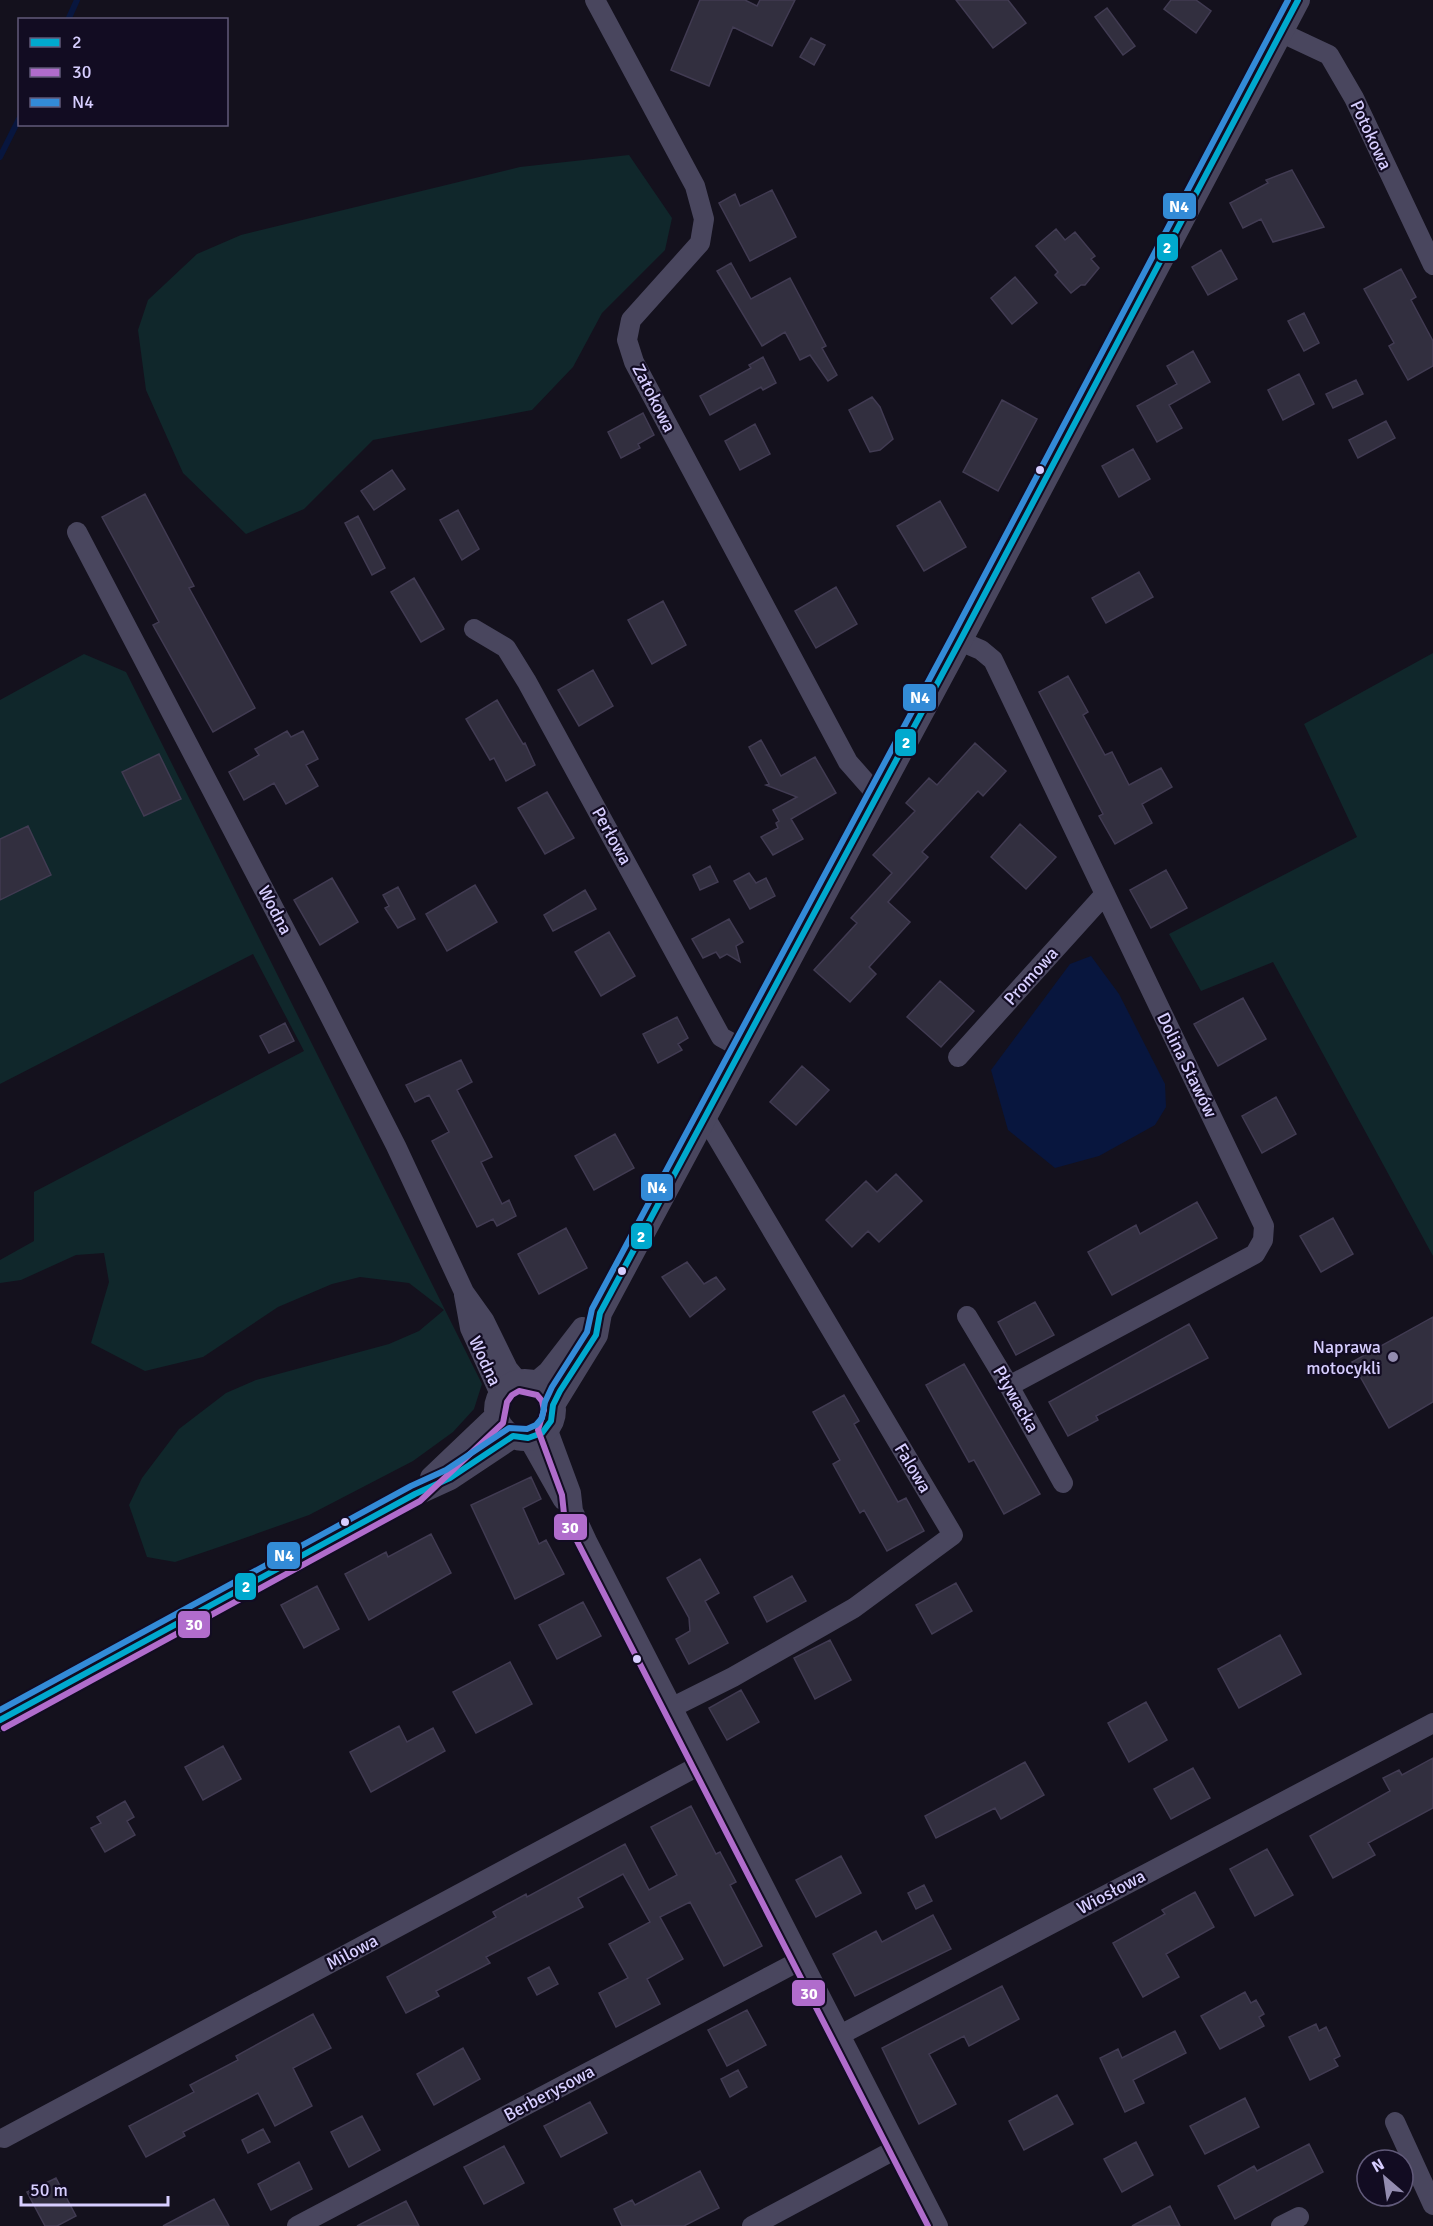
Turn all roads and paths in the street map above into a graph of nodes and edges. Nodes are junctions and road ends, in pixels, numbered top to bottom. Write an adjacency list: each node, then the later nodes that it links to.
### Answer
1 (595, 0): 8 (street, Zatokowa)
2 (1298, 0): 3 (street)
3 (1282, 33): 4 (street, Potokowa); 7 (street)
4 (1433, 265)
5 (77, 532): 16 (street, Wodna)
6 (474, 629): 10 (street, Perłowa)
7 (960, 641): 8 (street); 9 (street, Dolina Stawów)
8 (877, 795): 10 (street)
9 (1105, 894): 11 (street, Promowa); 15 (street, Dolina Stawów)
10 (743, 1049): 12 (street)
11 (958, 1057)
12 (705, 1117): 13 (street); 20 (street, Falowa)
13 (600, 1313): 16 (street); 17 (street)
14 (966, 1316): 15 (street, Pływacka)
15 (1009, 1386): 18 (street, Pływacka)
16 (513, 1394): 17 (street); 17 (street); 19 (street)
17 (535, 1427): 19 (street); 20 (street)
18 (1063, 1483)
19 (415, 1494): 21 (street)
20 (671, 1708): 23 (street)
21 (0, 1720)
22 (1433, 1723): 25 (street, Wiosłowa)
23 (700, 1765): 24 (street); 27 (street, Milowa)
24 (801, 1960): 25 (street); 30 (street, Berberysowa)
25 (840, 2035): 28 (street)
26 (1395, 2122): 29 (street)
27 (4, 2138)
28 (898, 2148): 31 (street); 32 (street)
29 (1433, 2205)
30 (297, 2226)
31 (752, 2226)
32 (938, 2226)

